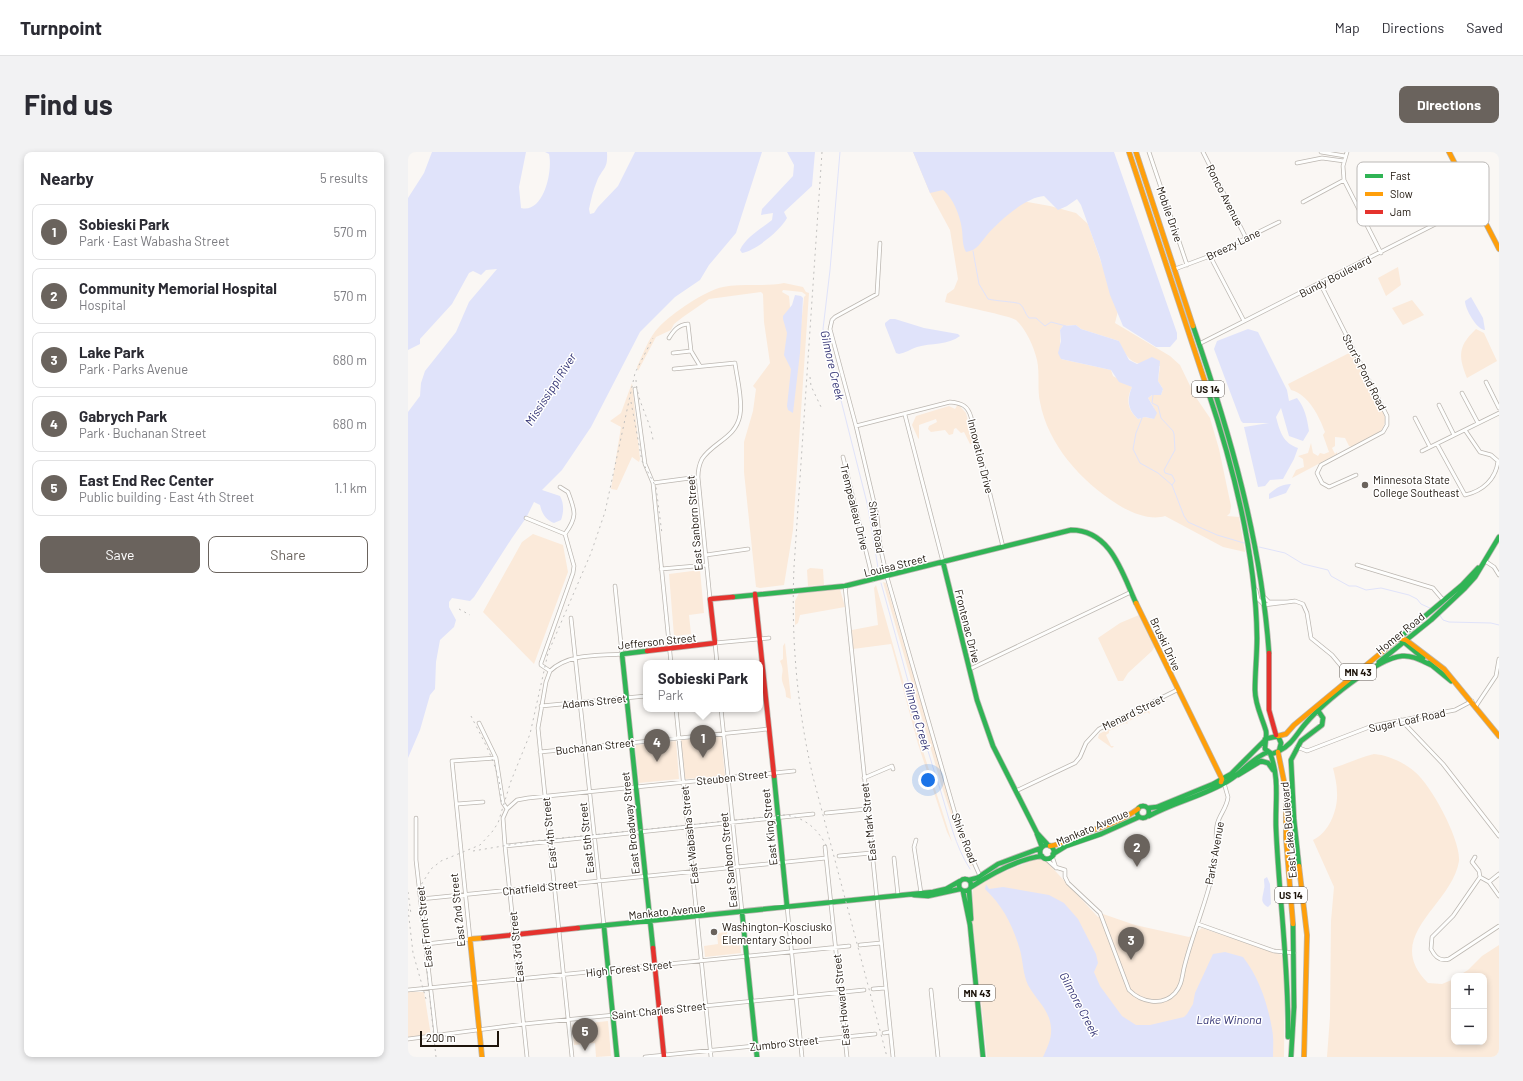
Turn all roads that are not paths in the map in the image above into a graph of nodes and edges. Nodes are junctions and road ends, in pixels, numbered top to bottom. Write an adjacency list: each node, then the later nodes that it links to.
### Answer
1 (1130, 152): 30 (main road, US 14)
2 (1136, 152): 25 (main road, US 14)
3 (1148, 152): 24 (street, Mobile Drive)
4 (1202, 152): 19 (street, Ronco Avenue)
5 (1321, 152): 8 (street)
6 (1347, 152): 8 (street)
7 (1449, 152): 10 (main road)
8 (1345, 156): 9 (street)
9 (1344, 161): 11 (street); 12 (street)
10 (1454, 162)
11 (1297, 164)
12 (1344, 180): 13 (street); 14 (street)
13 (1303, 202)
14 (1357, 206)
15 (1279, 222): 19 (street, Breezy Lane)
16 (1367, 226): 22 (street)
17 (1433, 226): 22 (street, Bundy Boulevard)
18 (1487, 226): 21 (main road)
19 (1246, 238): 23 (street, Breezy Lane)
20 (880, 243): 44 (street, Shive Road)
21 (1499, 249)
22 (1381, 253): 26 (street, Bundy Boulevard)
23 (1210, 256): 24 (street, Breezy Lane); 27 (street)
24 (1186, 265): 25 (street)
25 (1175, 269): 29 (main road, US 14)
26 (1320, 283): 27 (street, Bundy Boulevard); 51 (street, Storr's Pond Road)
27 (1244, 322): 29 (street, Bundy Boulevard)
28 (669, 338): 31 (street)
29 (1200, 344): 30 (street, Bundy Boulevard); 76 (main road, US 14)
30 (1194, 346): 70 (main road, US 14)
31 (691, 351): 32 (street); 33 (street)
32 (673, 353)
33 (700, 366): 34 (street, East Sanborn Street); 52 (street, East Sanborn Street)
34 (674, 369)
35 (1486, 382): 39 (street)
36 (635, 389): 53 (street)
37 (1462, 393): 43 (street)
38 (1439, 405): 46 (street)
39 (1499, 408)
40 (1499, 413): 43 (street)
41 (905, 414): 44 (street, Innovation Drive); 60 (street, Innovation Drive); 64 (street, Frontenac Drive)
42 (1415, 418): 48 (street)
43 (1478, 423): 45 (street)
44 (856, 426): 69 (street, Shive Road)
45 (1465, 430): 46 (street); 47 (street)
46 (1454, 435): 47 (street)
47 (1437, 444): 48 (street)
48 (1430, 447): 49 (street)
49 (1422, 451)
50 (843, 457): 71 (street, Trempealeau Drive)
51 (1356, 475)
52 (698, 478): 53 (street); 62 (street, East Sanborn Street)
53 (653, 483): 67 (street)
54 (560, 487): 57 (street)
55 (526, 518): 57 (street)
56 (1082, 530): 60 (main road, Louisa Street); 74 (main road, Bruski Drive)
57 (565, 534): 98 (street)
58 (1499, 537): 59 (main road, Homer Road)
59 (1498, 543): 63 (main road, Homer Road)
60 (1003, 547): 64 (main road, Louisa Street)
61 (748, 549): 62 (street)
62 (706, 555): 65 (street, East Sanborn Street)
63 (1485, 561): 68 (street); 78 (main road, Homer Road); 81 (main road, Homer Road)
64 (943, 562): 69 (main road, Louisa Street); 97 (main road, Frontenac Drive)
65 (707, 565): 67 (street); 77 (street, East Sanborn Street)
66 (1357, 565): 78 (street)
67 (662, 569): 88 (street)
68 (1499, 575)
69 (887, 577): 71 (main road, Louisa Street); 177 (street, Shive Road)
70 (1252, 577): 80 (street); 119 (main road, US 14)
71 (873, 580): 73 (main road, Louisa Street)
72 (615, 586): 89 (street, East Broadway Street)
73 (845, 586): 75 (main road, Louisa Street); 132 (street, East Mark Street)
74 (1131, 592): 97 (street); 100 (main road, Bruski Drive)
75 (755, 594): 77 (main road, Louisa Street); 85 (main road, East King Street)
76 (1263, 595): 79 (street); 80 (main road, US 14)
77 (710, 599): 87 (main road, East Sanborn Street)
78 (1444, 601): 81 (main road, Homer Road)
79 (1288, 602): 80 (street); 99 (street)
80 (1264, 605): 116 (main road, US 14)
81 (1441, 606): 84 (main road, Homer Road); 86 (main road, Homer Road)
82 (571, 618): 90 (street, East 5th Street)
83 (769, 638): 85 (street, Jefferson Street)
84 (1399, 638): 86 (main road, MN 43); 99 (main road, Homer Road / MN 43)
85 (759, 640): 87 (street, Jefferson Street); 94 (main road, East King Street)
86 (1404, 642): 95 (main road, MN 43); 96 (main road, Homer Road); 101 (main road, MN 43)
87 (715, 644): 88 (main road, Jefferson Street); 93 (street, East Sanborn Street)
88 (670, 648): 89 (main road, Jefferson Street); 92 (street)
89 (622, 654): 90 (street, Jefferson Street); 104 (main road, East Broadway Street)
90 (576, 658): 98 (street, Jefferson Street); 106 (street, East 5th Street)
91 (1499, 659): 108 (street)
92 (671, 660)
93 (717, 660)
94 (760, 660)
95 (1431, 665): 96 (main road, MN 43); 101 (main road, MN 43)
96 (1371, 668): 99 (main road, Homer Road / MN 43)
97 (970, 669): 137 (main road, Frontenac Drive)
98 (550, 671): 107 (street, East 4th Street)
99 (1353, 680): 111 (main road, Homer Road / MN 43); 116 (main road, Homer Road / MN 43)
100 (1177, 690): 133 (main road, Bruski Drive); 137 (street, Menard Street)
101 (1464, 691): 105 (main road, MN 43)
102 (763, 692): 114 (main road, East King Street)
103 (643, 696): 104 (street, Adams Street)
104 (627, 697): 106 (street, Adams Street); 120 (main road, East Broadway Street)
105 (1472, 701): 108 (main road, MN 43); 112 (street, Sugar Loaf Road)
106 (581, 703): 107 (street, Adams Street); 121 (street, East 5th Street)
107 (541, 706): 124 (street, East 4th Street)
108 (1476, 706): 117 (main road, MN 43)
109 (676, 712): 118 (street, East Wabasha Street)
110 (721, 712): 115 (street, East Sanborn Street)
111 (1319, 712): 122 (main road); 123 (main road, MN 43)
112 (1401, 720): 122 (street, Sugar Loaf Road); 157 (street)
113 (479, 723): 126 (street, East 3rd Street)
114 (768, 729): 115 (street, Buchanan Street); 129 (main road, East King Street)
115 (724, 733): 118 (street, Buchanan Street); 131 (street, East Sanborn Street)
116 (1277, 736): 119 (main road); 123 (main road, US 14)
117 (1499, 736)
118 (679, 738): 120 (street, Buchanan Street); 134 (street, East Wabasha Street)
119 (1265, 740): 125 (main road, US 14); 133 (main road, Mankato Avenue)
120 (631, 743): 121 (street, Buchanan Street); 136 (main road, East Broadway Street)
121 (585, 747): 124 (street, Buchanan Street); 138 (street, East 5th Street)
122 (1297, 747): 260 (main road, East Lake Boulevard)
123 (1278, 751): 125 (main road); 213 (main road, US 14)
124 (540, 752): 139 (street, East 4th Street)
125 (1269, 753): 130 (main road, Mankato Avenue); 135 (main road, US 14)
126 (496, 758): 141 (street, East 2nd Street); 143 (street, East 3rd Street)
127 (893, 769): 132 (street)
128 (794, 771): 129 (street, Steuben Street)
129 (773, 773): 131 (street, Steuben Street); 151 (main road, East King Street)
130 (1238, 775): 133 (main road, Mankato Avenue); 135 (main road)
131 (728, 778): 134 (street, Steuben Street); 152 (street, East Sanborn Street)
132 (864, 778): 144 (street, East Mark Street)
133 (1223, 781): 142 (main road, Mankato Avenue); 148 (main road, Mankato Avenue); 199 (street, Parks Avenue)
134 (683, 782): 136 (street, Steuben Street); 153 (street, East Wabasha Street)
135 (1277, 787): 212 (main road, US 14)
136 (636, 788): 138 (street, Steuben Street); 154 (main road, East Broadway Street)
137 (1016, 791): 155 (main road, Frontenac Drive)
138 (590, 792): 139 (street, Steuben Street); 156 (street, East 5th Street)
139 (545, 796): 143 (street, Steuben Street); 159 (street, East 4th Street)
140 (483, 802): 141 (street)
141 (457, 804): 189 (street, East 2nd Street)
142 (1148, 808): 145 (main road, Mankato Avenue); 148 (main road)
143 (507, 809): 161 (street, East 3rd Street)
144 (867, 809): 146 (street); 164 (street, East Mark Street)
145 (1138, 809): 149 (main road, Mankato Avenue); 160 (main road, Mankato Avenue)
146 (826, 813)
147 (813, 814): 151 (street)
148 (1149, 816): 149 (main road, Mankato Avenue)
149 (1139, 817): 165 (main road, Mankato Avenue)
150 (416, 818): 193 (street, East Front Street)
151 (778, 818): 152 (street); 171 (main road, East King Street)
152 (733, 822): 153 (street); 172 (street, East Sanborn Street)
153 (688, 826): 154 (street); 174 (street, East Wabasha Street)
154 (640, 831): 156 (street); 176 (main road, East Broadway Street)
155 (1037, 833): 160 (main road, Frontenac Drive); 163 (main road, Frontenac Drive)
156 (595, 836): 159 (street); 180 (street, East 5th Street)
157 (1499, 836)
158 (916, 840): 187 (street)
159 (549, 841): 161 (street); 183 (street, East 4th Street)
160 (1049, 845): 163 (main road, Mankato Avenue); 165 (main road, Mankato Avenue)
161 (505, 846): 185 (street, East 3rd Street)
162 (825, 847): 169 (street, East Howard Street)
163 (1042, 848): 167 (main road, Mankato Avenue); 177 (main road, Mankato Avenue)
164 (871, 853): 166 (street); 192 (street, East Mark Street)
165 (1053, 855): 167 (main road, Mankato Avenue); 173 (street, Parks Avenue)
166 (839, 856)
167 (1044, 857): 173 (street, Parks Avenue); 184 (main road, Mankato Avenue)
168 (1475, 857): 178 (street)
169 (826, 858): 171 (street, Chatfield Street); 194 (street, East Howard Street)
170 (894, 858): 190 (street)
171 (782, 863): 172 (street, Chatfield Street); 195 (main road, East King Street)
172 (738, 867): 174 (street, Chatfield Street); 196 (street, East Sanborn Street)
173 (1056, 868): 199 (street, Parks Avenue)
174 (692, 872): 176 (street, Chatfield Street); 197 (street, East Wabasha Street)
175 (1499, 874): 182 (street)
176 (645, 876): 180 (street, Chatfield Street); 198 (main road, East Broadway Street)
177 (980, 876): 179 (main road, Mankato Avenue)
178 (1480, 877): 182 (street); 201 (street)
179 (969, 880): 181 (main road, Mankato Avenue); 184 (main road, MN 43)
180 (600, 881): 183 (street, Chatfield Street); 202 (street, East 5th Street)
181 (960, 881): 186 (main road, MN 43); 187 (main road, Mankato Avenue)
182 (1489, 882): 191 (street)
183 (555, 885): 185 (street, Chatfield Street); 203 (street, East 4th Street)
184 (970, 889): 186 (main road, Mankato Avenue); 200 (main road, MN 43)
185 (510, 890): 189 (street, Chatfield Street); 204 (street, East 3rd Street)
186 (962, 890): 188 (main road, Mankato Avenue); 200 (main road, MN 43)
187 (921, 892): 188 (main road, Mankato Avenue)
188 (911, 894): 190 (main road, Mankato Avenue)
189 (465, 895): 193 (street, Chatfield Street); 205 (street, East 2nd Street)
190 (898, 895): 192 (main road, Mankato Avenue)
191 (1499, 896)
192 (876, 897): 194 (main road, Mankato Avenue); 206 (street, East Mark Street)
193 (421, 899): 207 (street, East Front Street)
194 (830, 903): 195 (main road, Mankato Avenue); 210 (street, East Howard Street)
195 (787, 906): 196 (main road, Mankato Avenue); 211 (street, East King Street)
196 (742, 912): 197 (main road, Mankato Avenue); 214 (main road, East Sanborn Street)
197 (697, 916): 198 (main road, Mankato Avenue); 215 (street, East Wabasha Street)
198 (650, 922): 202 (main road, Mankato Avenue); 216 (main road, East Broadway Street)
199 (1198, 924): 212 (street)
200 (970, 925): 257 (main road, MN 43)
201 (1499, 926)
202 (604, 927): 203 (main road, Mankato Avenue); 217 (main road, East 5th Street)
203 (559, 930): 204 (main road, Mankato Avenue); 218 (street, East 4th Street)
204 (514, 934): 205 (main road, Mankato Avenue); 219 (street, East 3rd Street)
205 (470, 939): 207 (street, Mankato Avenue); 220 (main road, East 2nd Street)
206 (881, 943): 208 (street); 221 (street, East Mark Street)
207 (426, 944): 222 (street, East Front Street)
208 (860, 944)
209 (849, 946): 210 (street, High Forest Street)
210 (835, 947): 211 (street, High Forest Street); 227 (street, East Howard Street)
211 (791, 952): 214 (street, High Forest Street); 228 (street, East King Street)
212 (1287, 953): 213 (street); 258 (main road, US 14)
213 (1294, 953): 259 (main road, US 14)
214 (747, 956): 215 (street, High Forest Street); 229 (main road, East Sanborn Street)
215 (701, 961): 216 (street, High Forest Street); 230 (street, East Wabasha Street)
216 (654, 966): 217 (street, High Forest Street); 231 (main road, East Broadway Street)
217 (608, 970): 218 (street, High Forest Street); 232 (main road, East 5th Street)
218 (563, 975): 219 (street, High Forest Street); 233 (street, East 4th Street)
219 (519, 980): 220 (street, High Forest Street); 234 (street, East 3rd Street)
220 (474, 985): 222 (street, High Forest Street); 235 (main road, East 2nd Street)
221 (886, 988): 223 (street); 236 (street, East Mark Street)
222 (431, 989): 224 (street, High Forest Street); 239 (street, East Front Street)
223 (873, 989)
224 (408, 990)
225 (864, 990): 227 (street, Saint Charles Street)
226 (931, 990): 256 (street)
227 (840, 992): 228 (street, Saint Charles Street); 240 (street, East Howard Street)
228 (796, 996): 229 (street, Saint Charles Street); 242 (street, East King Street)
229 (751, 1000): 230 (street, Saint Charles Street); 243 (main road, East Sanborn Street)
230 (706, 1005): 231 (street, Saint Charles Street); 244 (street, East Wabasha Street)
231 (659, 1011): 232 (street, Saint Charles Street); 245 (main road, East Broadway Street)
232 (613, 1015): 233 (street, Saint Charles Street); 249 (main road, East 5th Street)
233 (568, 1020): 234 (street, Saint Charles Street); 248 (street, East 4th Street)
234 (524, 1024): 235 (street, Saint Charles Street); 247 (street, East 3rd Street)
235 (479, 1029): 239 (street, Saint Charles Street); 246 (main road, East 2nd Street)
236 (890, 1032): 237 (street); 255 (street, East Mark Street)
237 (884, 1033)
238 (875, 1034): 240 (street, Zumbro Street)
239 (436, 1035): 241 (street, Saint Charles Street)
240 (844, 1037): 242 (street, Zumbro Street); 254 (street, East Howard Street)
241 (408, 1039)
242 (800, 1041): 243 (street, Zumbro Street); 253 (street, East King Street)
243 (756, 1046): 244 (street, Zumbro Street); 252 (main road, East Sanborn Street)
244 (711, 1050): 245 (street, Zumbro Street); 251 (street, East Wabasha Street)
245 (664, 1056): 250 (street, Zumbro Street)
246 (482, 1057)
247 (527, 1057)
248 (572, 1057)
249 (617, 1057)
250 (645, 1057)
251 (711, 1057)
252 (757, 1057)
253 (802, 1057)
254 (846, 1057)
255 (893, 1057)
256 (938, 1057)
257 (983, 1057)
258 (1287, 1057)
259 (1291, 1057)
260 (1304, 1057)

